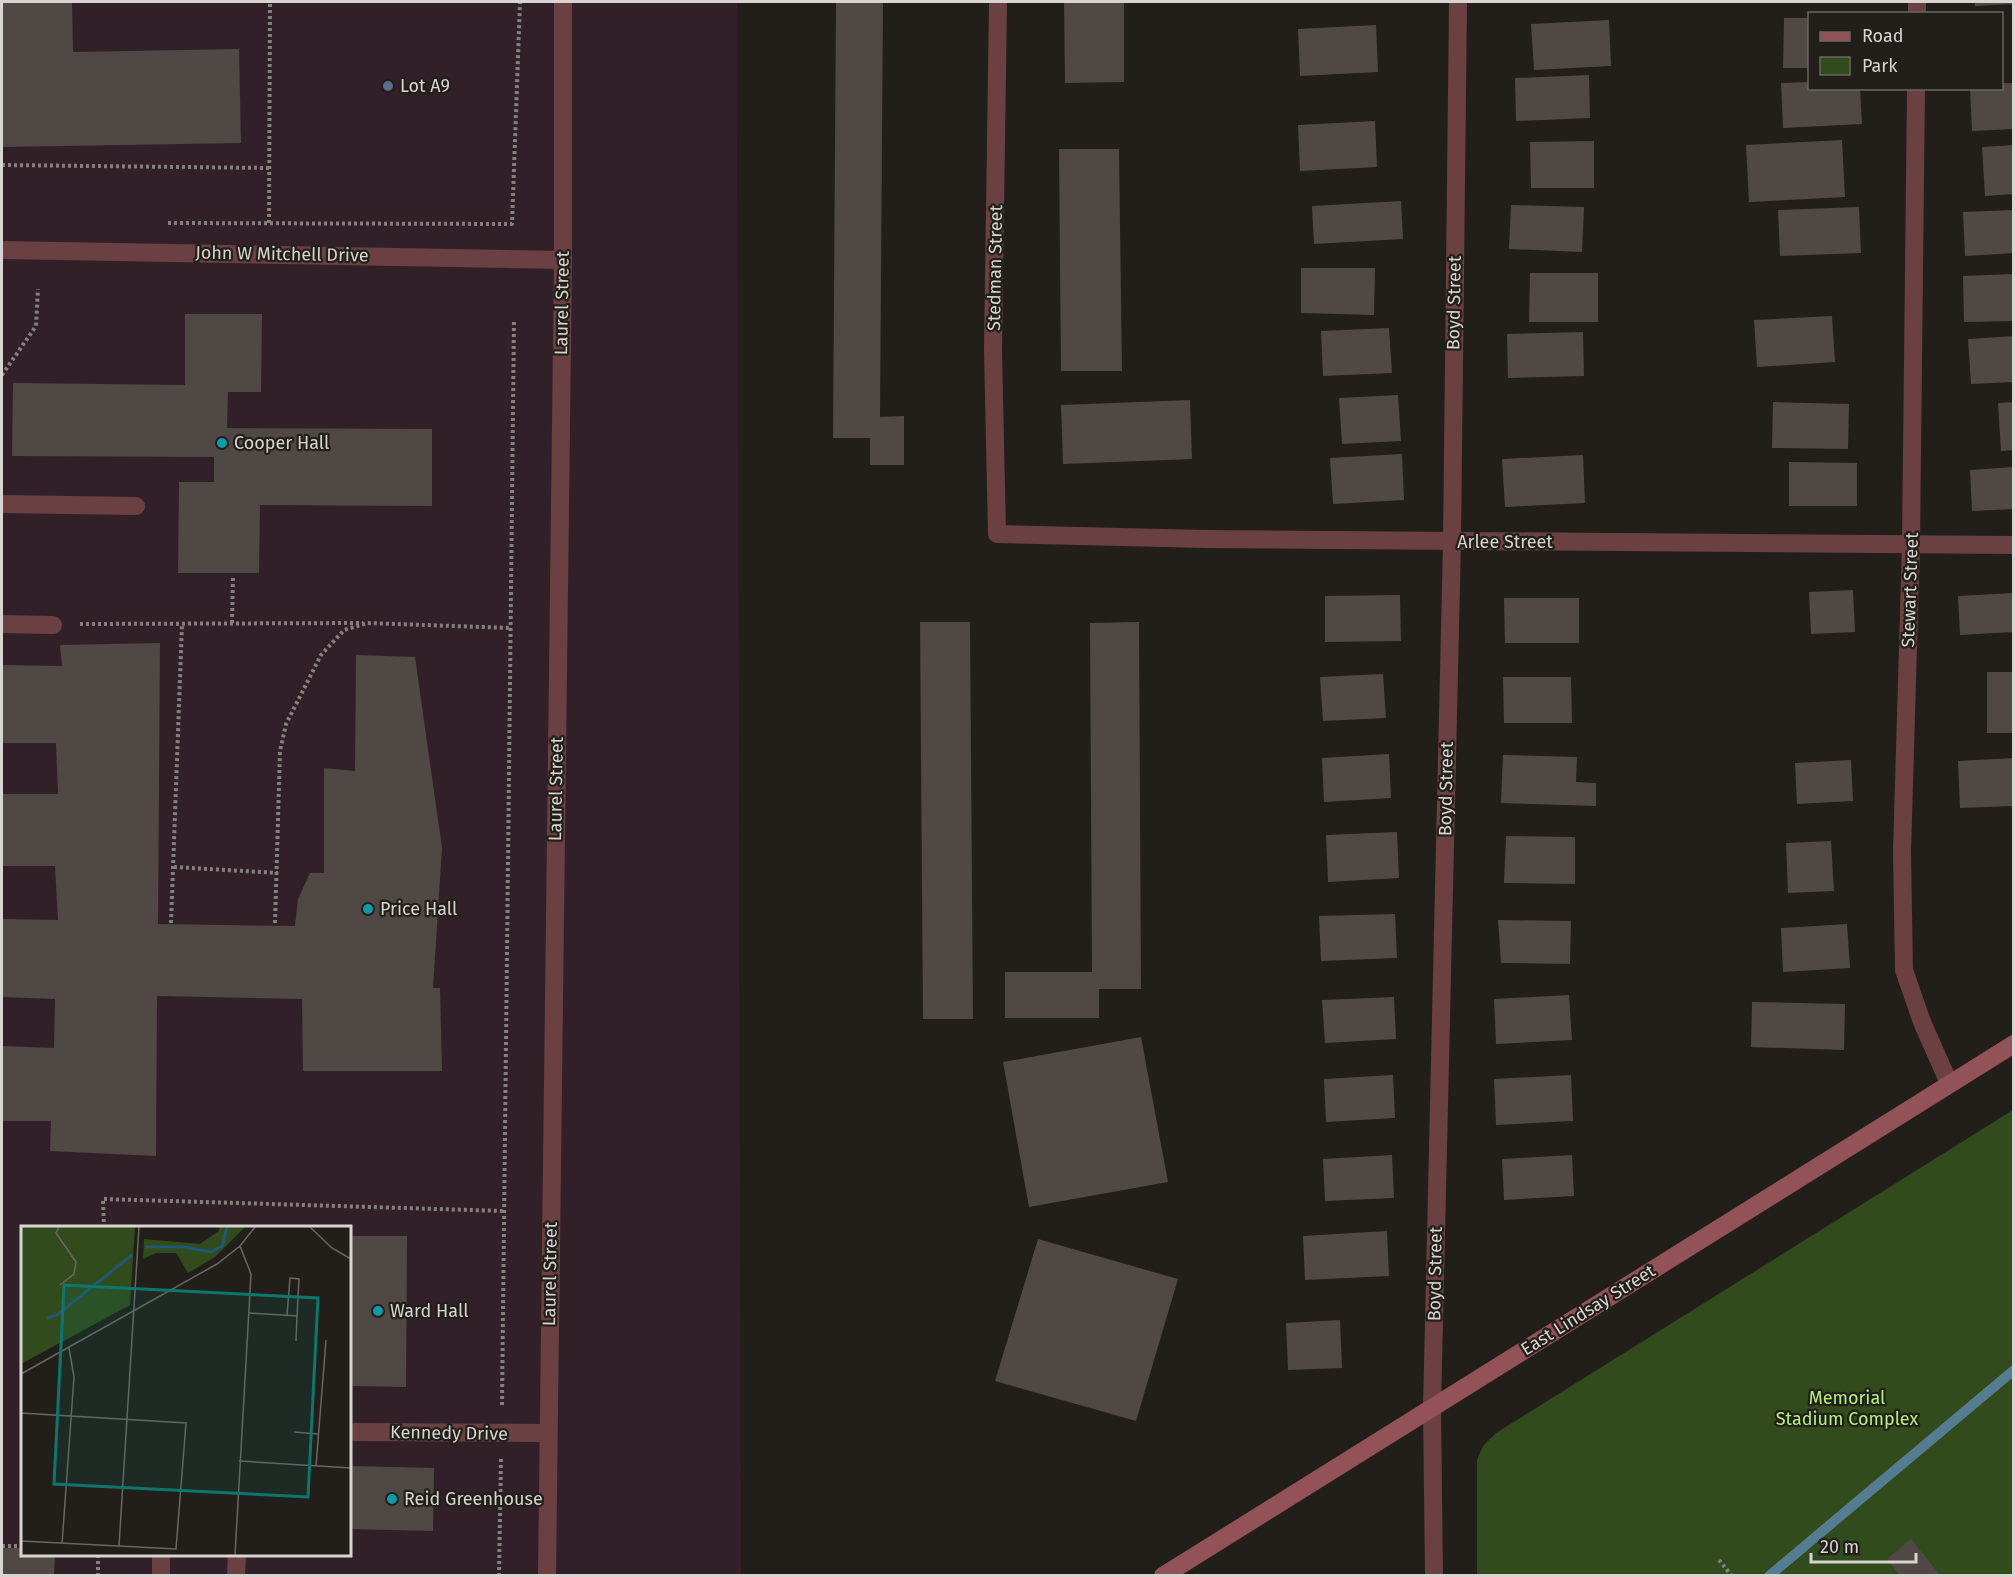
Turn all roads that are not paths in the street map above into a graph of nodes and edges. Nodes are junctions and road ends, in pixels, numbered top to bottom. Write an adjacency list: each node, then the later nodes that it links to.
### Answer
1 (563, 2): 6 (street, Laurel Street)
2 (998, 2): 9 (street, Stedman Street)
3 (1458, 2): 10 (street, Boyd Street)
4 (1916, 90): 11 (street, Stewart Street)
5 (2, 250): 6 (street, John W Mitchell Drive)
6 (563, 260): 19 (street, Laurel Street)
7 (2, 504): 8 (street)
8 (136, 506)
9 (997, 534): 10 (street, Arlee Street)
10 (1452, 542): 11 (street, Arlee Street); 17 (street, Boyd Street)
11 (1911, 544): 12 (street, Arlee Street); 16 (street, Stewart Street)
12 (2013, 545)
13 (2, 624): 14 (street)
14 (53, 625)
15 (2013, 1044): 16 (street, East Lindsay Street)
16 (1949, 1083): 17 (street, East Lindsay Street)
17 (1432, 1408): 25 (street, East Lindsay Street); 26 (street, Boyd Street)
18 (351, 1431): 19 (street, Kennedy Drive)
19 (548, 1433): 24 (street, Laurel Street)
20 (161, 1556): 22 (street)
21 (237, 1556): 23 (street)
22 (161, 1575)
23 (236, 1575)
24 (547, 1575)
25 (1163, 1575)
26 (1434, 1575)

